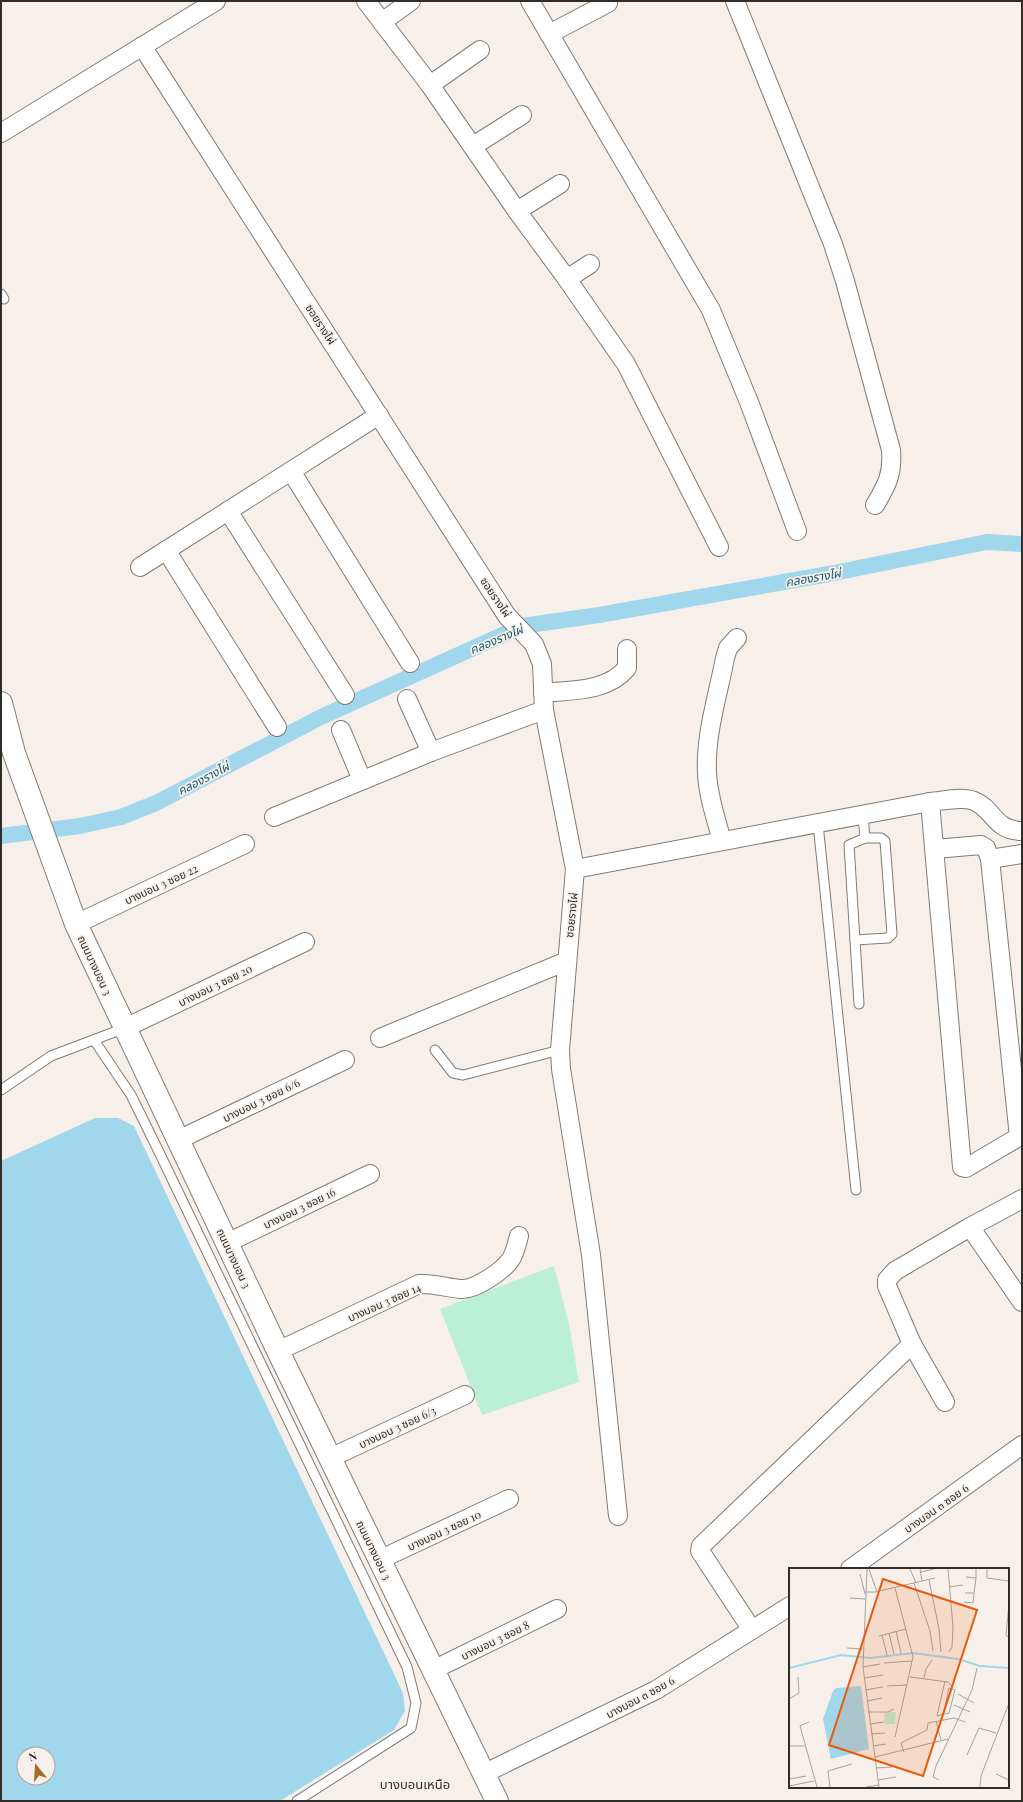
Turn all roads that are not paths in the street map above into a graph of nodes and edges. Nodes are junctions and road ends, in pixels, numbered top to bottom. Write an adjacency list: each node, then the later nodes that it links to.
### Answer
1 (216, 1): 9 (street)
2 (366, 1): 7 (street)
3 (411, 1): 7 (street)
4 (530, 1): 8 (street)
5 (735, 1): 21 (street)
6 (608, 3): 8 (street)
7 (382, 22): 11 (street)
8 (549, 34): 23 (street)
9 (142, 46): 13 (street); 19 (street, ซอยรางไผ่)
10 (480, 50): 11 (street)
11 (430, 84): 14 (street)
12 (522, 115): 14 (street)
13 (1, 133)
14 (472, 146): 16 (street)
15 (560, 184): 16 (street)
16 (517, 212): 18 (street)
17 (590, 264): 18 (street)
18 (567, 279): 24 (street)
19 (379, 415): 20 (street); 32 (street, ซอยรางไผ่)
20 (291, 471): 22 (street); 29 (street)
21 (875, 505)
22 (228, 511): 25 (street); 30 (street)
23 (797, 531)
24 (719, 547)
25 (166, 550): 26 (street); 34 (street)
26 (140, 567)
27 (737, 638): 45 (street)
28 (627, 649): 32 (street)
29 (410, 663)
30 (345, 695)
31 (407, 699): 36 (street)
32 (544, 702): 36 (street); 50 (street, ซอยรางไผ่)
33 (1, 703): 37 (main road, ถนนบางบอน 3)
34 (277, 727)
35 (342, 730): 38 (street)
36 (430, 752): 38 (street)
37 (8, 754): 51 (main road, ถนนบางบอน 3)
38 (362, 780): 41 (street)
39 (930, 802): 40 (street); 43 (street); 47 (street)
40 (863, 816): 42 (street); 44 (lane)
41 (274, 817)
42 (818, 824): 45 (street); 66 (lane)
43 (1020, 831)
44 (865, 838): 52 (lane); 52 (lane)
45 (722, 842): 50 (street)
46 (245, 844): 51 (street, บางบอน 3 ซอย 22)
47 (935, 849): 49 (street); 63 (street)
48 (1022, 854): 49 (street)
49 (990, 859): 63 (street)
50 (575, 869): 54 (street, ซอยรางไผ่)
51 (76, 924): 56 (main road, ถนนบางบอน 3)
52 (855, 940): 55 (lane)
53 (304, 942): 56 (street, บางบอน 3 ซอย 20)
54 (567, 961): 57 (street); 60 (street, ซอยรางไผ่)
55 (859, 1004)
56 (125, 1028): 58 (lane); 64 (main road, ถนนบางบอน 3)
57 (380, 1038)
58 (94, 1040): 62 (lane); 87 (lane)
59 (435, 1050): 60 (lane)
60 (560, 1050): 79 (street, ซอยรางไผ่)
61 (344, 1060): 64 (street, บางบอน 3 ซอย 6/6)
62 (1, 1090)
63 (1020, 1136)
64 (178, 1140): 70 (main road, ถนนบางบอน 3)
65 (370, 1174): 70 (street, บางบอน 3 ซอย 16)
66 (856, 1190)
67 (1022, 1199): 68 (street)
68 (970, 1227): 71 (street); 72 (street)
69 (519, 1236): 73 (street, บางบอน 3 ซอย 14)
70 (227, 1243): 73 (main road, ถนนบางบอน 3)
71 (1022, 1302)
72 (912, 1344): 75 (street); 84 (street)
73 (278, 1351): 77 (main road, ถนนบางบอน 3)
74 (465, 1395): 77 (street, บางบอน 3 ซอย 6/3)
75 (945, 1402)
76 (1022, 1445): 81 (street, บางบอน ๓ ซอย 6)
77 (330, 1458): 80 (main road, ถนนบางบอน 3)
78 (509, 1499): 80 (street, บางบอน 3 ซอย 10)
79 (618, 1516)
80 (379, 1560): 85 (main road, ถนนบางบอน 3)
81 (851, 1568)
82 (789, 1607): 84 (street, บางบอน ๓ ซอย 6)
83 (557, 1609): 85 (street, บางบอน 3 ซอย 8)
84 (752, 1630): 86 (street, บางบอน ๓ ซอย 6)
85 (432, 1670): 86 (main road, ถนนบางบอน 3)
86 (483, 1774): 88 (main road, ถนนบางบอน 3)
87 (296, 1801)
88 (497, 1801)

